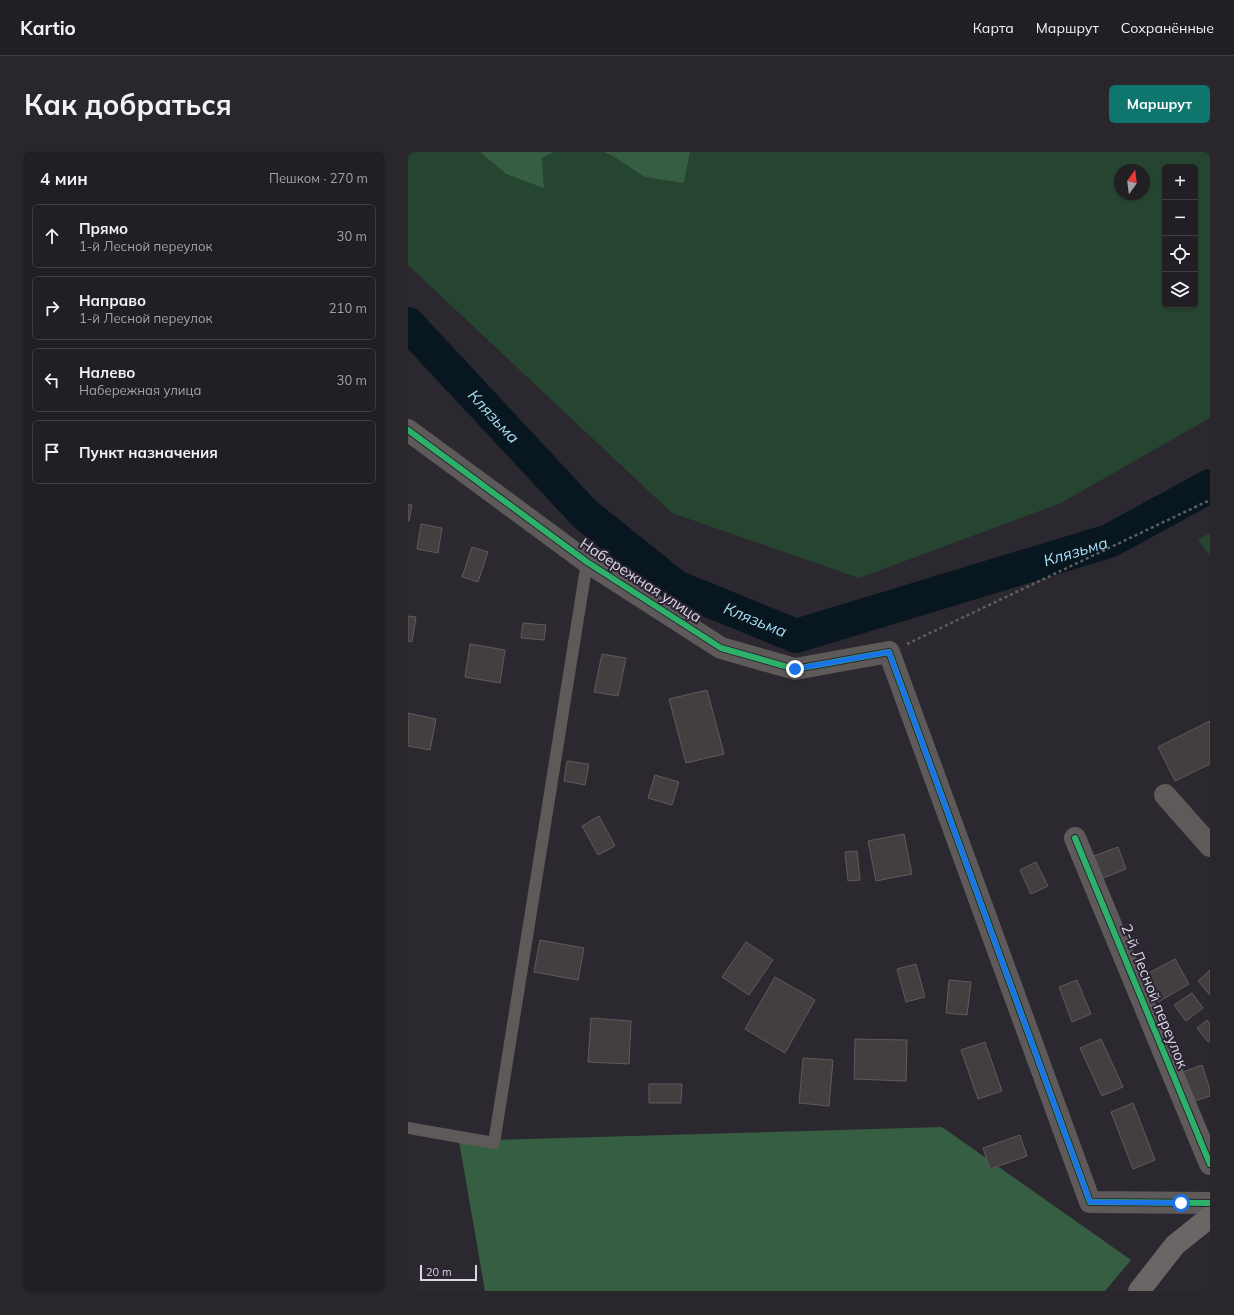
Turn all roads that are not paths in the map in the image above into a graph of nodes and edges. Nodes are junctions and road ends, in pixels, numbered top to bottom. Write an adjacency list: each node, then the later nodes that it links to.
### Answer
1 (408, 430): 2 (street, Набережная улица)
2 (587, 562): 6 (lane); 8 (street, Набережная улица)
3 (1165, 796): 5 (street)
4 (1075, 838): 7 (street, 2-й Лесной переулок)
5 (1210, 846)
6 (408, 1128)
7 (1210, 1164)
8 (1210, 1203)
9 (1210, 1217): 10 (street)
10 (1140, 1291)

